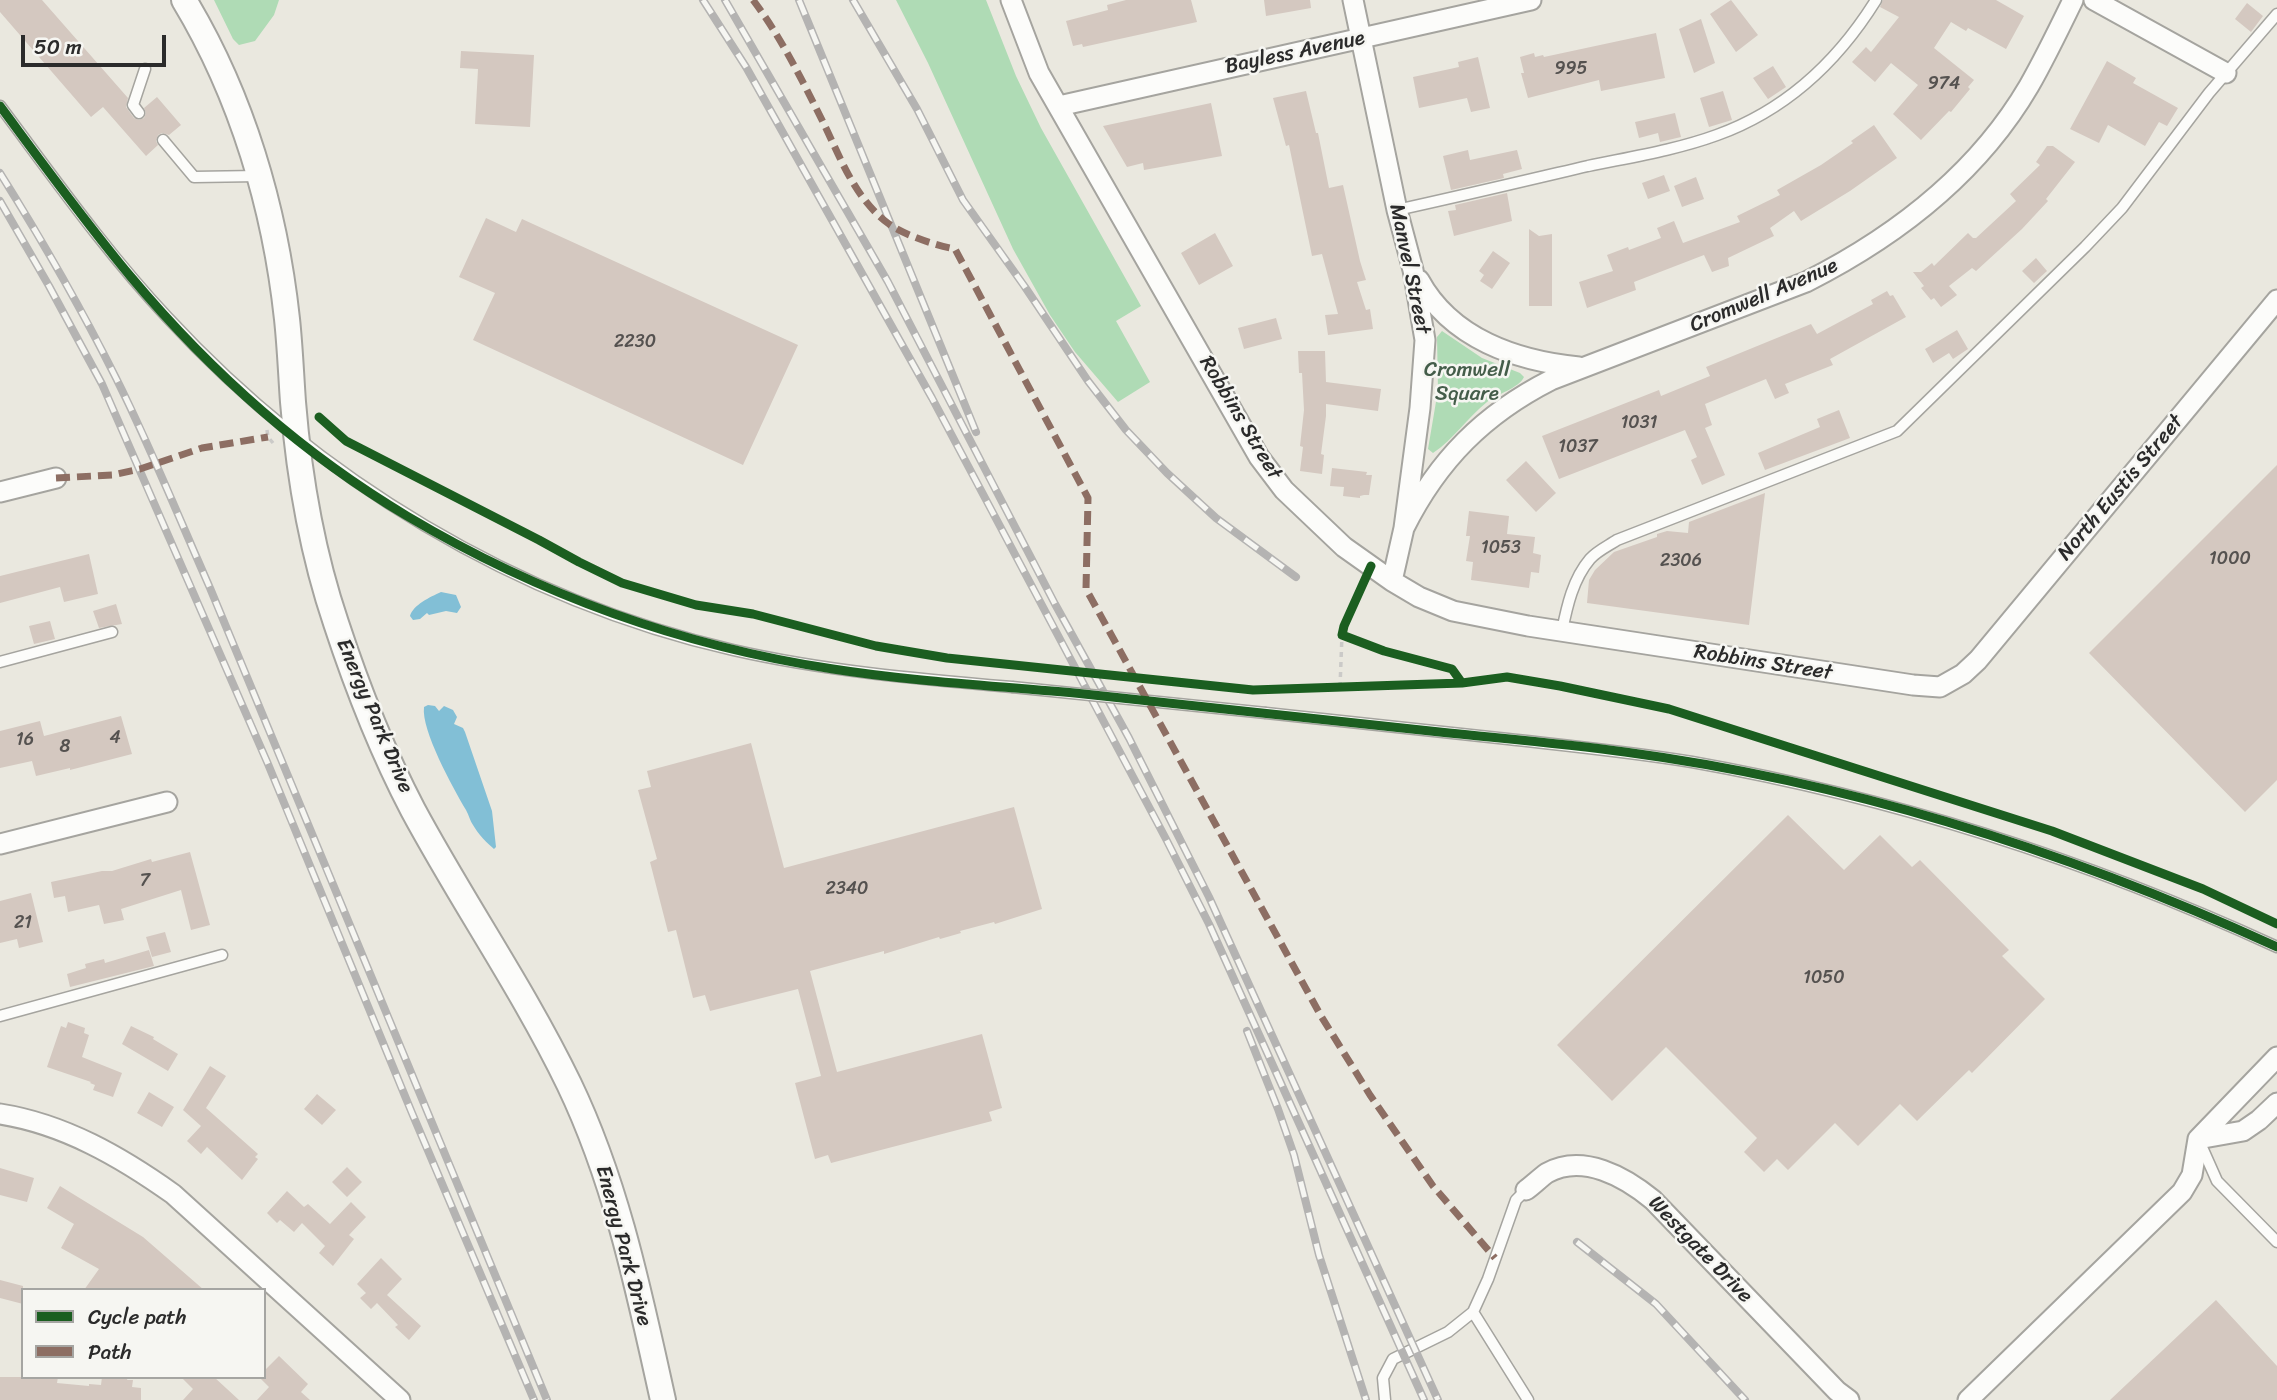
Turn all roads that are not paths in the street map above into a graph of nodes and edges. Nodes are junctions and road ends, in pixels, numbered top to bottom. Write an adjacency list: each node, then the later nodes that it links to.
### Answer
1 (184, 0): 16 (street, Energy Park Drive)
2 (1011, 0): 13 (street, Robbins Street)
3 (1353, 0): 9 (street, Manvel Street)
4 (1531, 0): 9 (street, Bayless Avenue)
5 (1875, 0): 17 (lane)
6 (2073, 0): 20 (street, Cromwell Avenue)
7 (2094, 0): 11 (street)
8 (2277, 14): 11 (lane)
9 (1361, 39): 13 (street, Bayless Avenue); 17 (street, Manvel Street)
10 (145, 69): 14 (lane)
11 (2226, 73): 26 (lane)
12 (0, 106): 21 (lane)
13 (1059, 106): 25 (street, Robbins Street)
14 (139, 113)
15 (163, 140): 16 (lane)
16 (258, 176): 21 (street, Energy Park Drive)
17 (1397, 210): 18 (street, Manvel Street)
18 (1413, 270): 20 (street, Cromwell Avenue); 24 (street, Manvel Street)
19 (2277, 300): 29 (street, North Eustis Street)
20 (1587, 368): 24 (street, Cromwell Avenue)
21 (285, 441): 32 (lane, bridge); 43 (street, Energy Park Drive)
22 (56, 478): 23 (street)
23 (0, 492)
24 (1404, 528): 25 (street, Manvel Street)
25 (1392, 581): 26 (street, Robbins Street)
26 (1562, 631): 29 (street, Robbins Street)
27 (112, 632): 28 (lane)
28 (0, 662)
29 (1963, 674)
30 (167, 802): 31 (street)
31 (0, 844)
32 (2277, 947)
33 (222, 955): 34 (lane)
34 (0, 1016)
35 (2277, 1056): 38 (street)
36 (2277, 1103): 38 (street)
37 (0, 1114): 42 (street)
38 (2198, 1139): 40 (lane); 47 (street)
39 (1526, 1190): 41 (lane); 46 (street, Westgate Drive)
40 (2277, 1242)
41 (1473, 1312): 44 (lane); 45 (lane)
42 (391, 1397)
43 (663, 1400)
44 (1385, 1400)
45 (1528, 1400)
46 (1849, 1400)
47 (1968, 1400)

